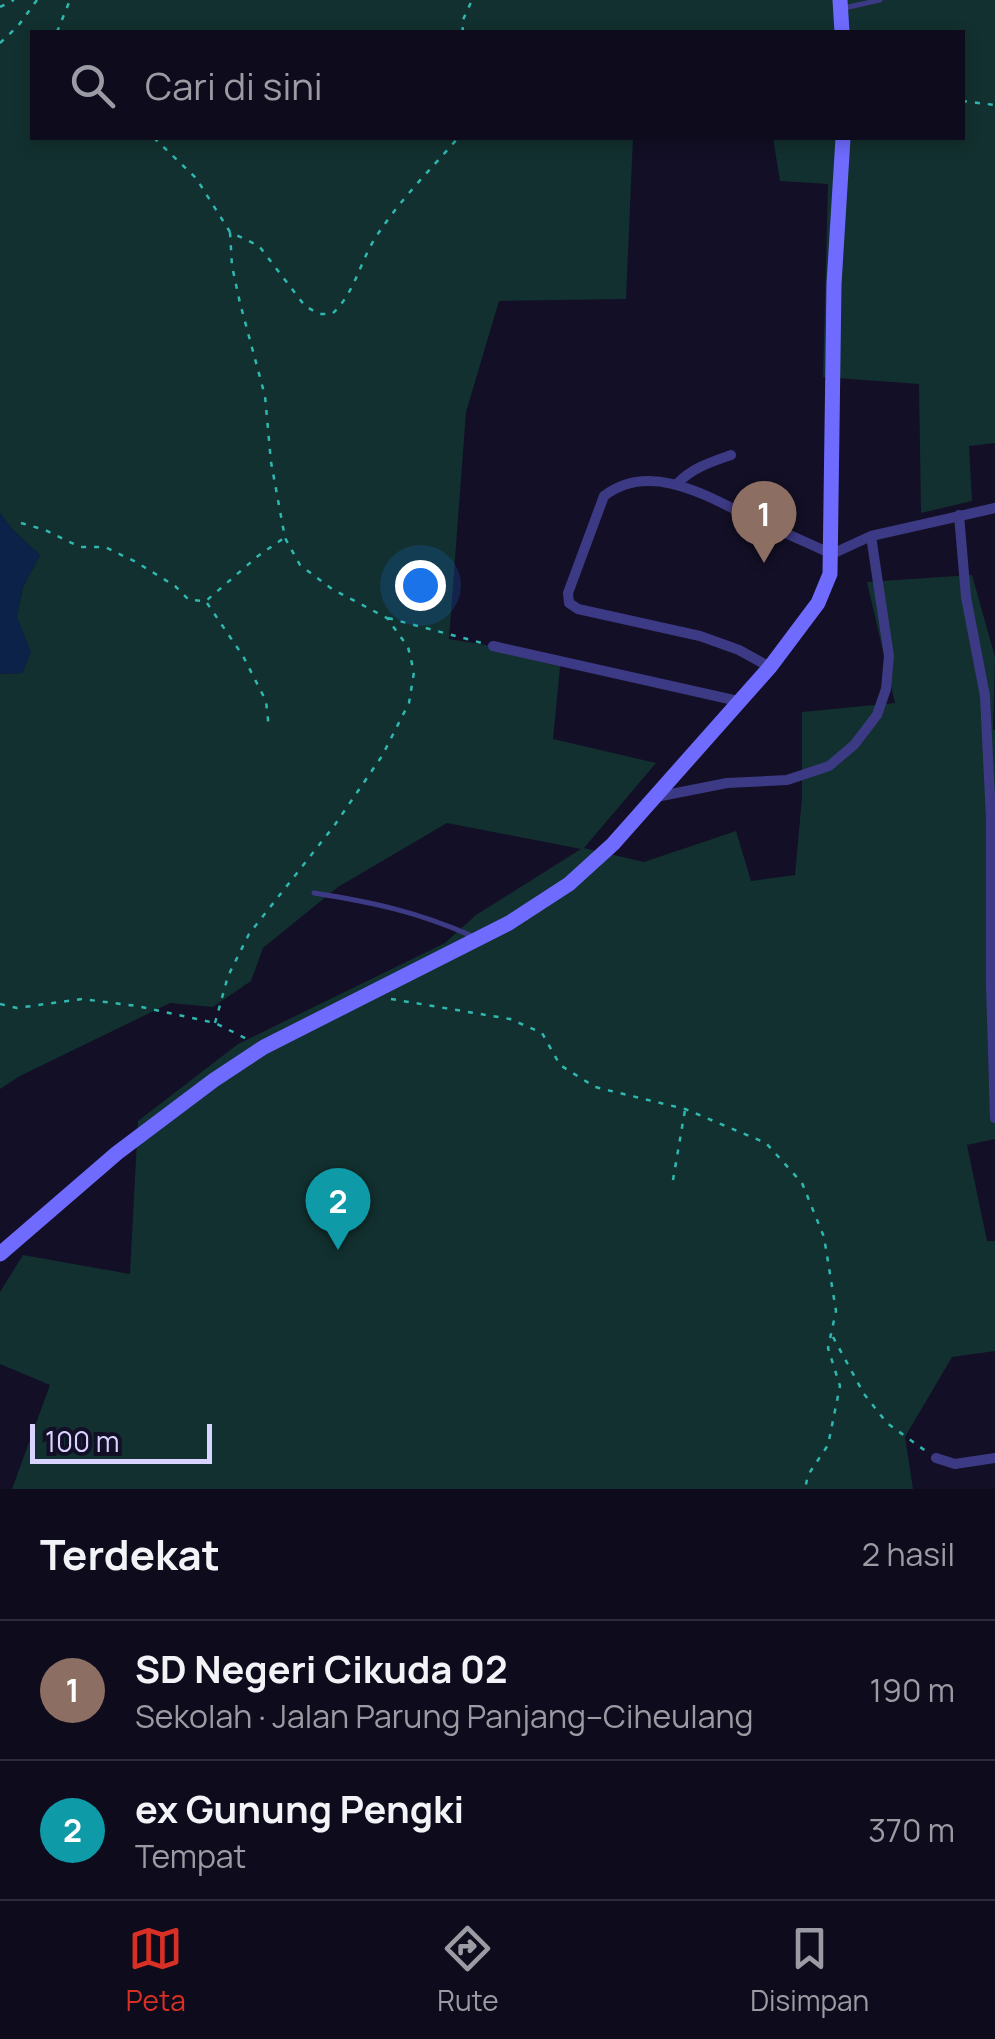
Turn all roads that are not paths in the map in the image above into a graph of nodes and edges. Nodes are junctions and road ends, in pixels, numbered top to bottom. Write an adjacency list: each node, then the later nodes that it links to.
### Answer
1 (880, 0): 2 (lane)
2 (841, 4): 3 (street)
3 (842, 30)
4 (842, 140): 10 (street)
5 (731, 455): 6 (street)
6 (677, 484): 10 (street); 12 (street)
7 (995, 508): 8 (street)
8 (959, 514): 9 (street); 17 (street)
9 (871, 536): 10 (street); 14 (street)
10 (832, 554): 12 (street)
11 (493, 646): 13 (street)
12 (770, 667): 13 (street)
13 (738, 701): 14 (street)
14 (651, 798): 16 (street)
15 (314, 892): 16 (lane)
16 (479, 939): 18 (street)
17 (995, 1118)
18 (0, 1254)
19 (936, 1458): 20 (street)
20 (995, 1458)

